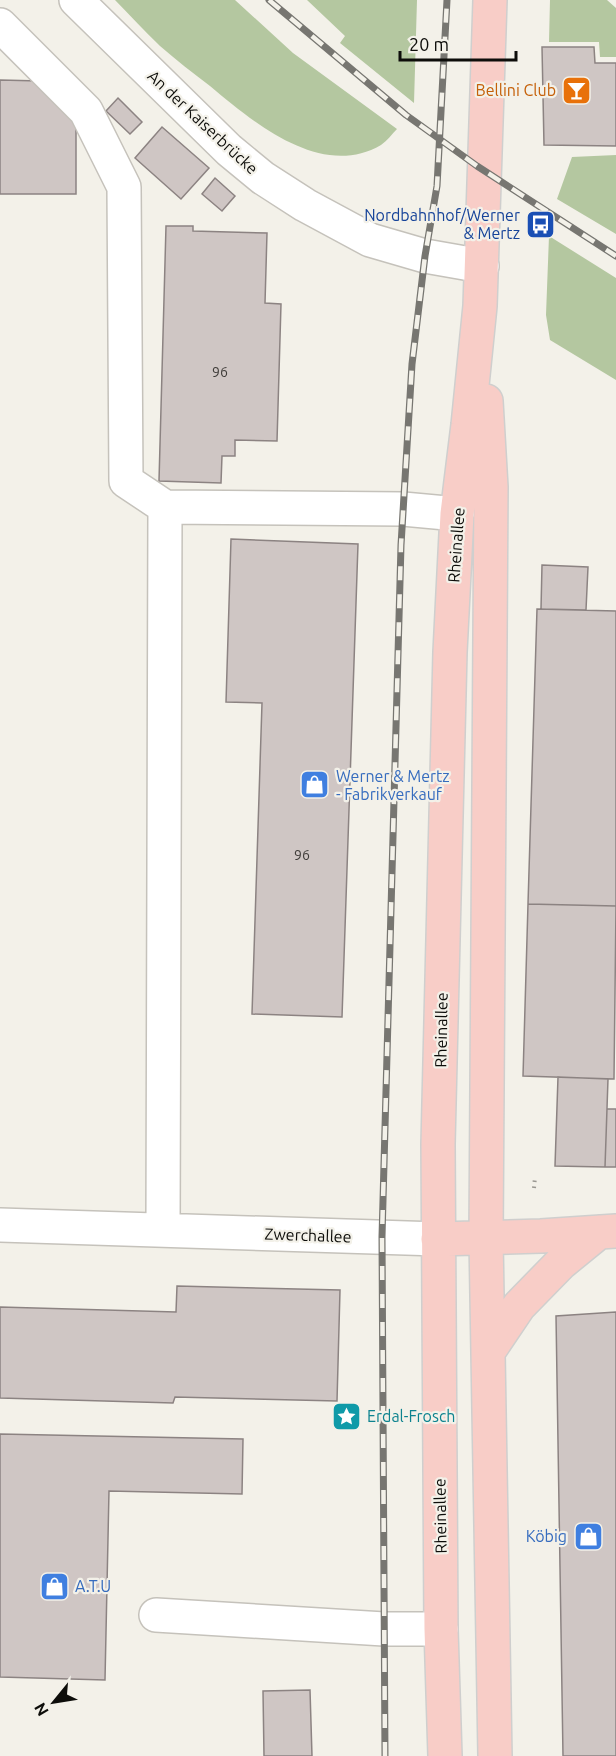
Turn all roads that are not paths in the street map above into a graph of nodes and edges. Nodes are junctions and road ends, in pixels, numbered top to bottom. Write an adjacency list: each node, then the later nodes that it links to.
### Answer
1 (76, 0): 4 (street, An der Kaiserbrücke)
2 (490, 0): 4 (main road, Rheinallee)
3 (0, 25): 6 (street)
4 (482, 266): 5 (main road, Rheinallee)
5 (480, 306): 7 (main road, Rheinallee); 11 (main road, Rheinallee)
6 (165, 507): 7 (street); 9 (street)
7 (457, 514): 12 (main road, Rheinallee)
8 (0, 1225): 9 (street, Zwerchallee)
9 (163, 1230): 12 (street, Zwerchallee)
10 (608, 1231): 11 (main road, Zwerchallee); 13 (main road)
11 (486, 1238): 12 (main road, Zwerchallee); 13 (main road, Rheinallee)
12 (438, 1239): 15 (main road, Rheinallee)
13 (488, 1352): 17 (main road, Rheinallee)
14 (156, 1615): 15 (street)
15 (441, 1629): 16 (main road, Rheinallee)
16 (445, 1756)
17 (495, 1756)

